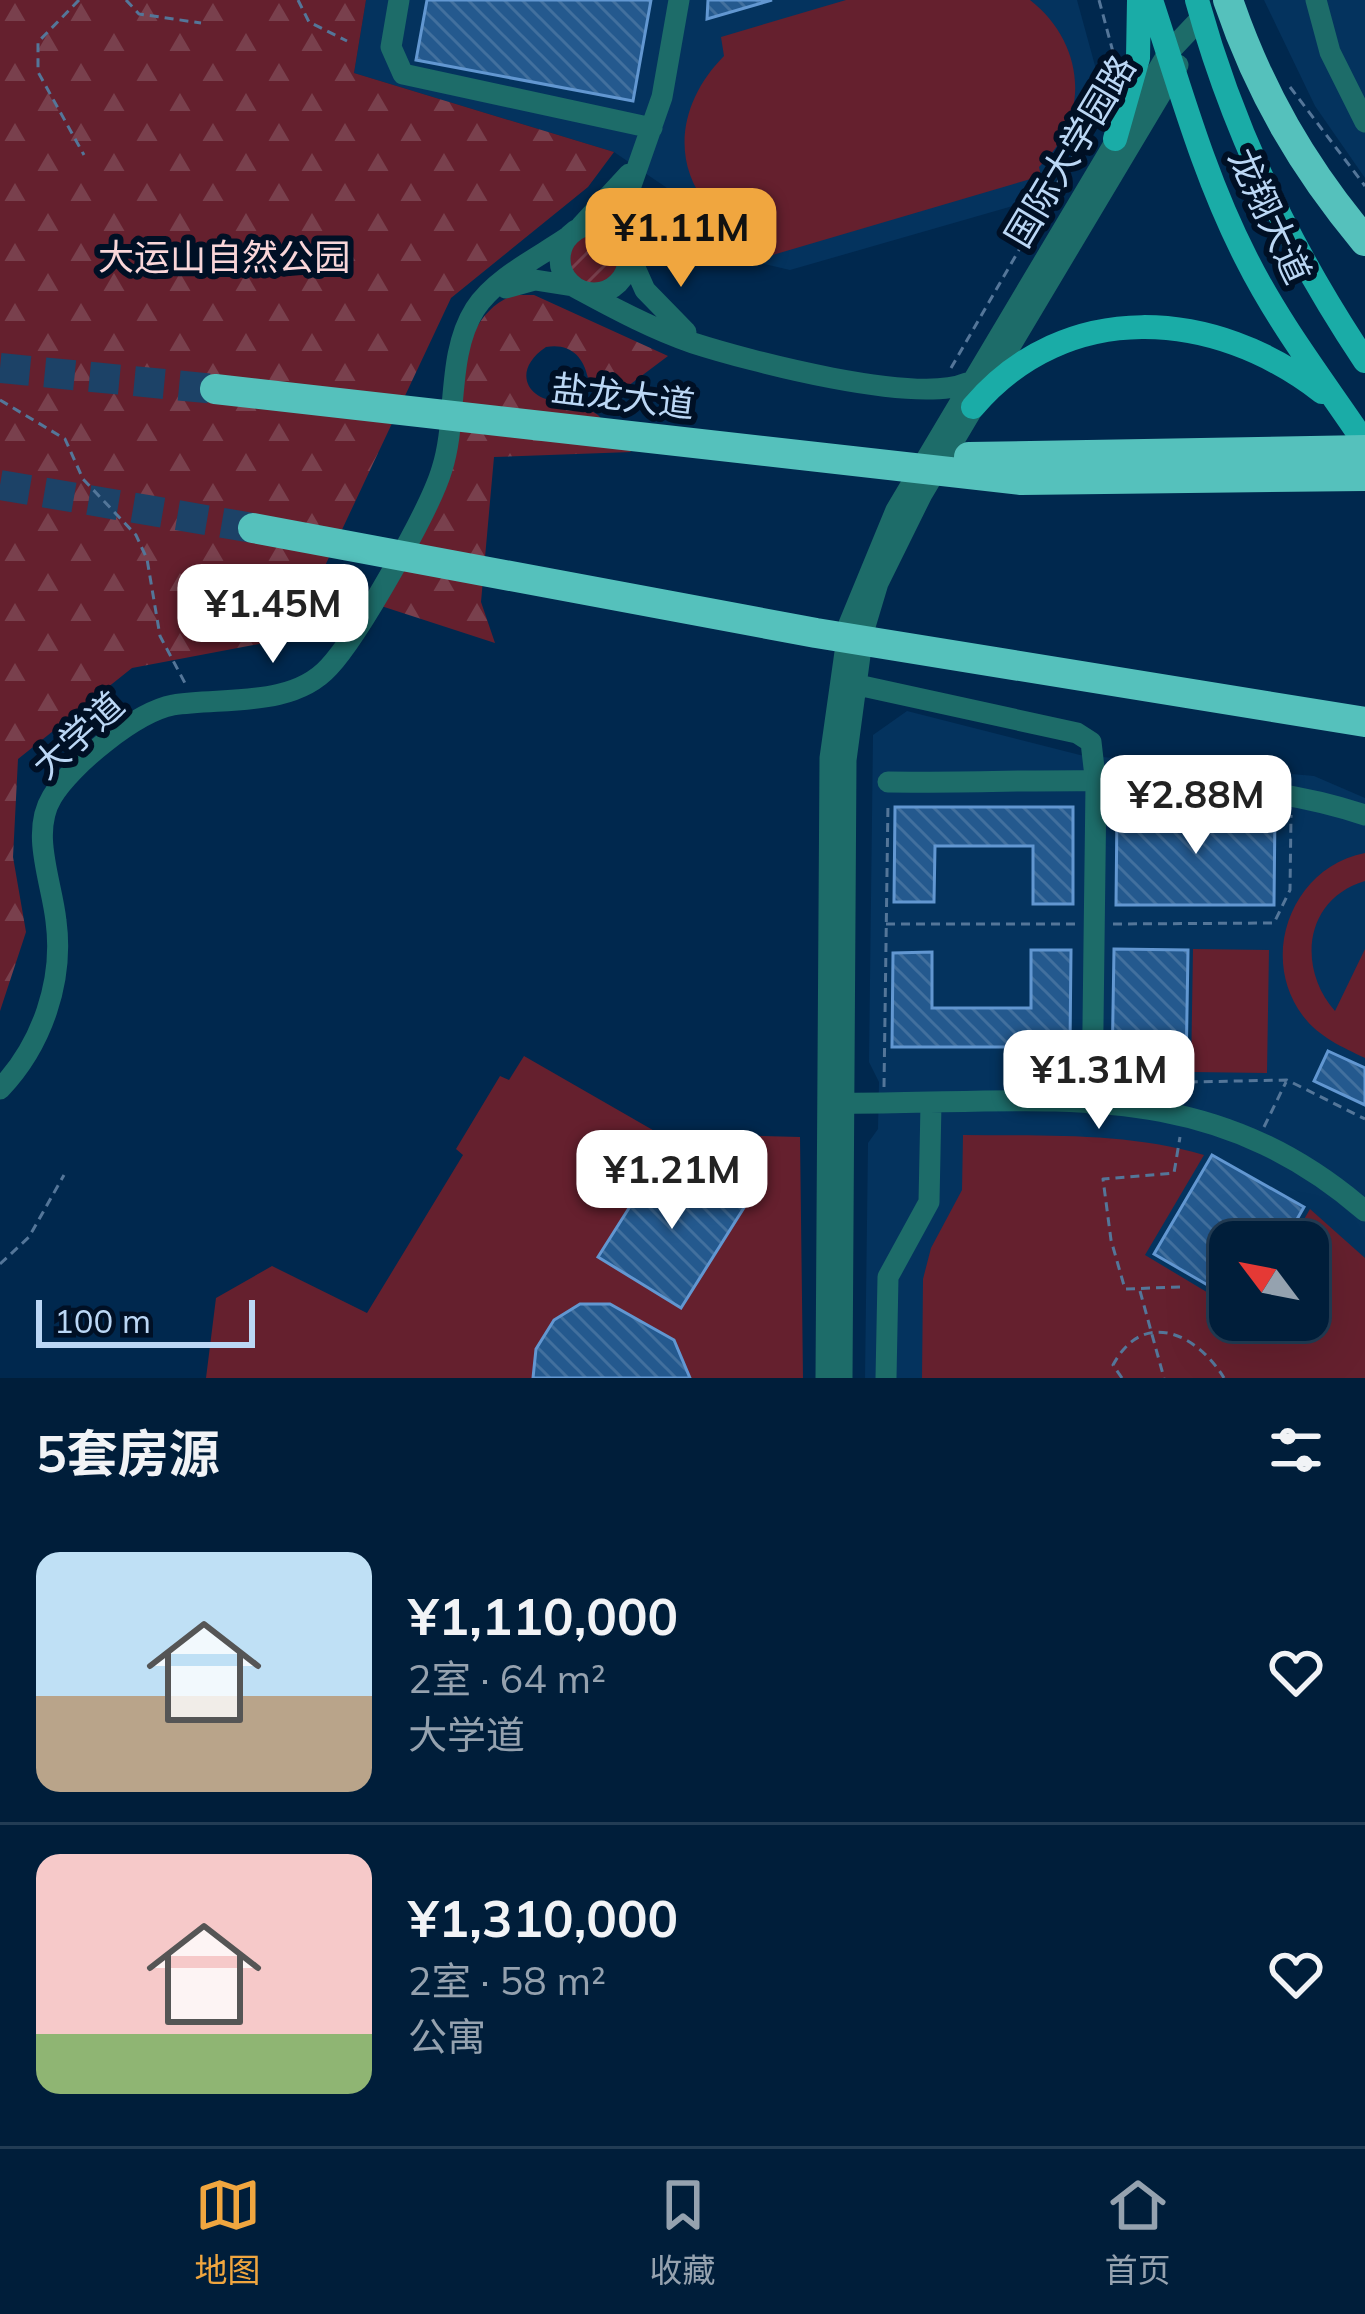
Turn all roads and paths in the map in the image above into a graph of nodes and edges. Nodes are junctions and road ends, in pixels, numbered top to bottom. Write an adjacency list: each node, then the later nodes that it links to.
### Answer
1 (79, 0): 18 (path)
2 (126, 0): 11 (path)
3 (298, 0): 12 (path)
4 (398, 0): 16 (street)
5 (679, 0): 16 (street)
6 (1099, 0): 29 (path)
7 (1138, 0): 17 (main road)
8 (1151, 0): 13 (main road, 龙翔大道)
9 (1316, 0): 15 (street)
10 (1209, 6): 13 (street, 国际大学园路); 22 (highway); 27 (main road, 龙翔大道)
11 (201, 23)
12 (347, 41)
13 (1171, 64): 17 (street, 国际大学园路); 30 (street, 国际大学园路); 32 (main road, 龙翔大道)
14 (1290, 86): 20 (path)
15 (1365, 122)
16 (652, 128): 19 (street)
17 (1115, 139): 30 (street, 国际大学园路)
18 (84, 155)
19 (636, 164): 21 (street); 23 (street)
20 (1365, 186)
21 (573, 233): 23 (street); 24 (street); 25 (street)
22 (1365, 241)
23 (626, 247): 24 (street); 26 (street)
24 (577, 289): 25 (street); 26 (street)
25 (480, 302): 38 (street, 大学道)
26 (712, 348): 29 (street)
27 (1365, 362)
28 (215, 389): 34 (highway, 盐龙大道)
29 (938, 391): 30 (street)
30 (970, 395): 32 (main road); 37 (street, 国际大学园路)
31 (0, 400): 38 (path)
32 (1346, 414): 33 (main road, 龙翔大道)
33 (1365, 446): 34 (highway)
34 (805, 456): 35 (highway, 盐龙大道)
35 (1365, 476)
36 (253, 528): 39 (highway)
37 (846, 682): 41 (street); 48 (street, 国际大学园路)
38 (195, 703): 47 (street, 大学道)
39 (1365, 722)
40 (888, 782): 41 (street); 45 (path)
41 (1096, 784): 42 (street); 44 (street)
42 (1291, 795): 43 (street); 44 (path)
43 (1365, 815)
44 (1094, 919): 45 (path); 51 (street)
45 (886, 924): 49 (path)
46 (1287, 1080): 52 (path); 53 (path); 54 (path)
47 (0, 1089)
48 (836, 1103): 49 (street); 61 (street, 国际大学园路); 62 (street, 国际大学园路)
49 (884, 1104): 50 (street)
50 (931, 1104): 51 (street); 63 (street)
51 (1092, 1104): 52 (street)
52 (1185, 1112): 54 (street); 59 (path)
53 (1365, 1119)
54 (1259, 1138): 56 (street)
55 (64, 1175): 57 (path)
56 (1365, 1210)
57 (0, 1264)
58 (1180, 1287): 59 (path)
59 (1139, 1289): 60 (path)
60 (1152, 1334): 64 (path); 65 (path); 66 (path)
61 (826, 1378)
62 (842, 1378)
63 (886, 1378)
64 (1122, 1378)
65 (1164, 1378)
66 (1224, 1378)

